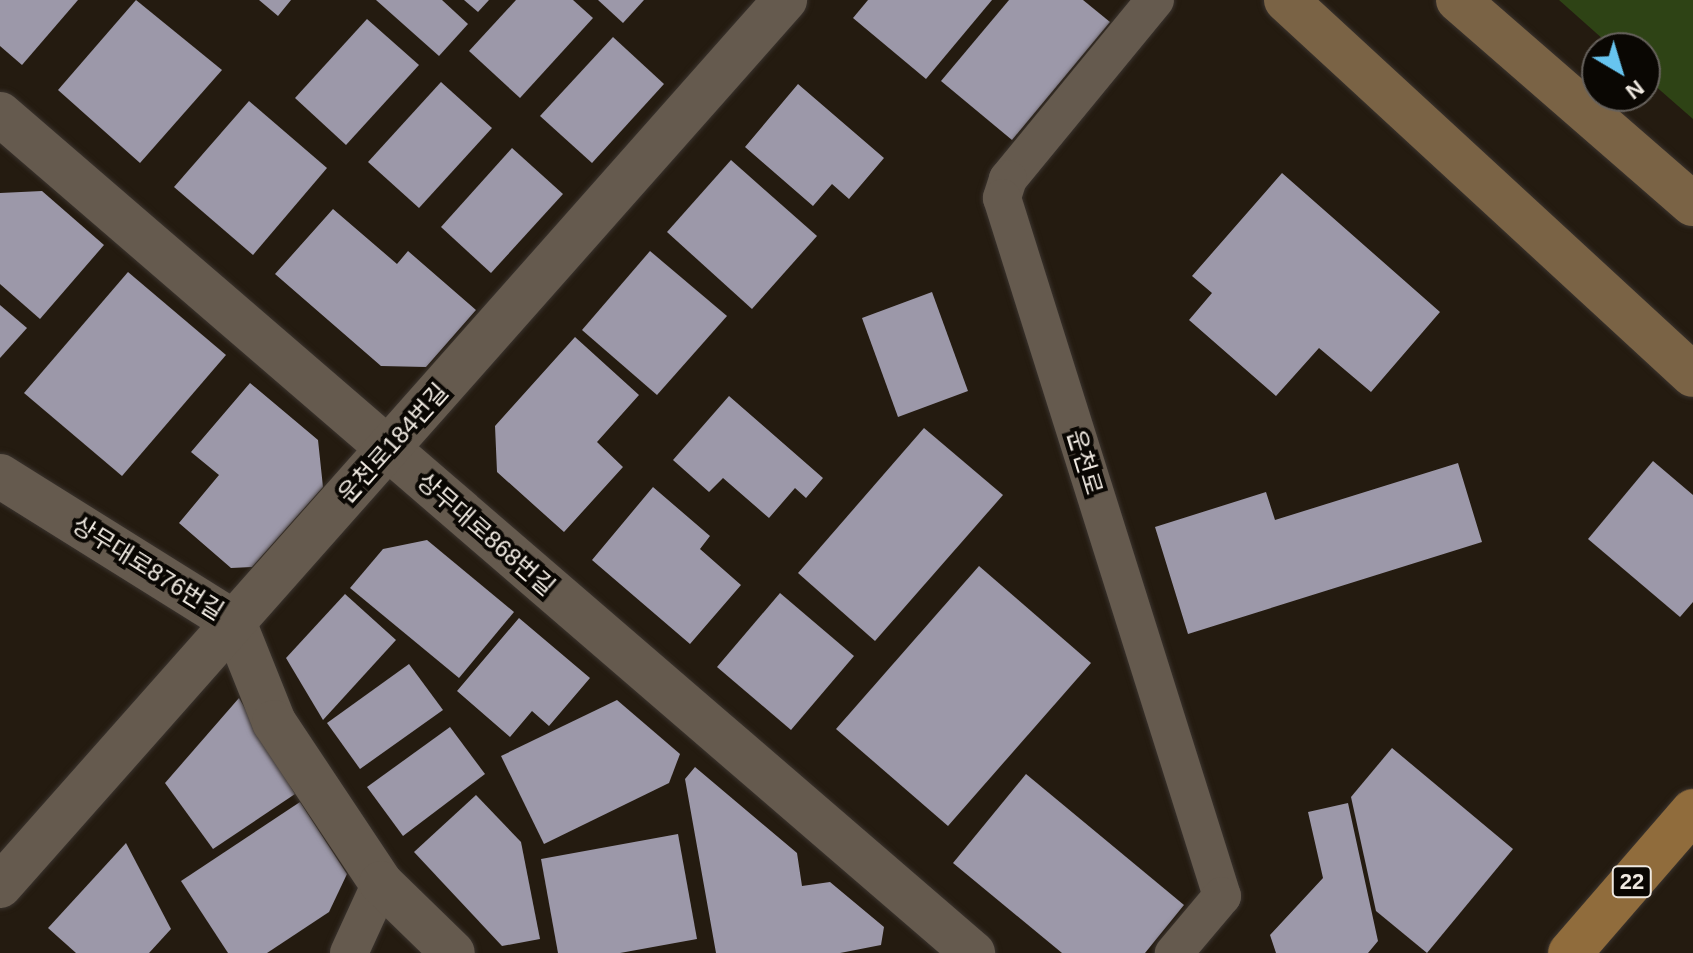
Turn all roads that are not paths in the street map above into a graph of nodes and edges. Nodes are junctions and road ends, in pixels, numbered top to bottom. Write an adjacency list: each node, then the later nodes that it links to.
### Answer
1 (785, 0): 8 (street, 운천로184번길)
2 (1155, 0): 17 (lane, 운천로)
3 (1286, 0): 7 (street)
4 (1458, 0): 6 (street)
5 (0, 114): 8 (street, 상무대로868번길)
6 (1693, 204)
7 (1693, 375)
8 (387, 449): 10 (street, 운천로184번길); 16 (street, 상무대로868번길)
9 (0, 476): 10 (street, 상무대로876번길)
10 (234, 622): 12 (street, 상무대로876번길); 13 (street, 운천로184번길)
11 (1693, 811): 18 (main road, 22)
12 (381, 883): 14 (street, 상무대로876번길); 15 (lane)
13 (0, 886)
14 (430, 945)
15 (349, 953)
16 (973, 953)
17 (1174, 953)
18 (1570, 953)

